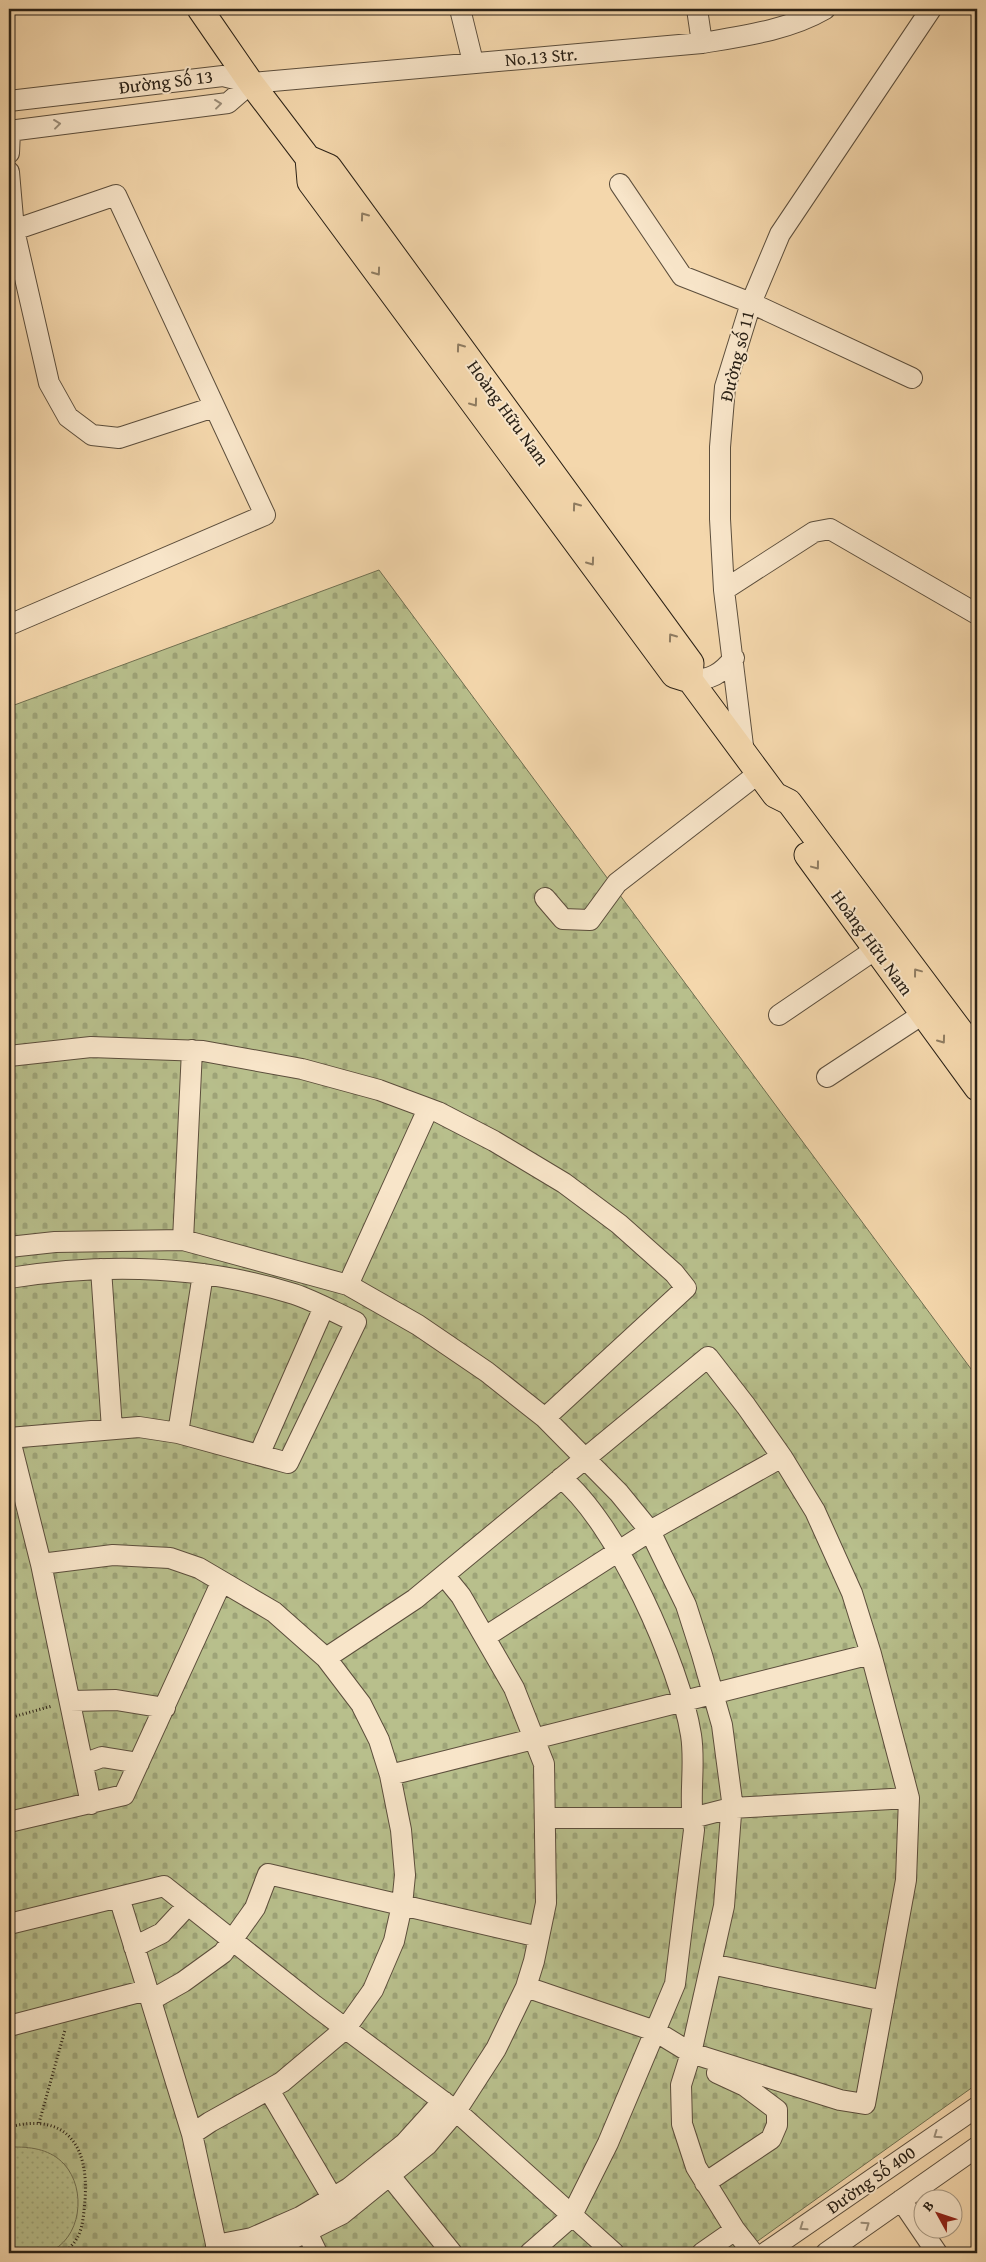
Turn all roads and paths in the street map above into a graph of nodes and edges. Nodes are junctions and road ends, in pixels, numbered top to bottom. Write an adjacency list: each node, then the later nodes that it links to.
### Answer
1 (200, 9): 8 (main road, Hoàng Hữu Nam)
2 (460, 9): 7 (street)
3 (697, 9): 6 (street)
4 (825, 9): 6 (street, No.13 Str.)
5 (931, 9): 15 (street, Đường số 11)
6 (702, 43): 7 (street, No.13 Str.)
7 (473, 62): 8 (street, No.13 Str.)
8 (251, 82): 9 (street, Đường Số 13); 10 (street, Đường Số 13, one-way to 8); 22 (main road, Hoàng Hữu Nam)
9 (9, 101)
10 (9, 131): 11 (street)
11 (9, 153)
12 (9, 172): 14 (street)
13 (620, 184): 15 (street)
14 (11, 230): 17 (street); 17 (street)
15 (751, 303): 16 (street); 18 (street, Đường số 11)
16 (912, 378)
17 (214, 407): 20 (street)
18 (724, 590): 19 (street); 21 (street, Đường số 11)
19 (977, 614)
20 (9, 624)
21 (734, 658): 22 (street); 23 (street, Đường số 11)
22 (690, 680): 23 (main road, Hoàng Hữu Nam)
23 (751, 764): 24 (main road, Hoàng Hữu Nam); 25 (street)
24 (774, 796): 26 (main road, Hoàng Hữu Nam, one-way to 26); 30 (main road, Hoàng Hữu Nam, one-way to 24)
25 (545, 898)
26 (876, 948): 27 (main road, Hoàng Hữu Nam); 28 (street)
27 (922, 1014): 32 (street); 33 (main road, Hoàng Hữu Nam, one-way to 33)
28 (779, 1015)
29 (192, 1050): 31 (street); 34 (street); 35 (street)
30 (977, 1053)
31 (9, 1056)
32 (827, 1077)
33 (977, 1088)
34 (428, 1109): 40 (street); 42 (street)
35 (183, 1240): 36 (street); 40 (street)
36 (9, 1247)
37 (100, 1269): 38 (street); 39 (street); 43 (street)
38 (203, 1274): 41 (street); 44 (street)
39 (9, 1278)
40 (348, 1285): 42 (street)
41 (324, 1307): 46 (street); 46 (street)
42 (545, 1418): 47 (street)
43 (112, 1429): 44 (street); 45 (street)
44 (178, 1433): 46 (street)
45 (9, 1437): 52 (street)
46 (258, 1455)
47 (585, 1457): 48 (street); 49 (street); 50 (street)
48 (782, 1457): 50 (street); 56 (street)
49 (561, 1478): 51 (street); 53 (street)
50 (650, 1531): 51 (street); 58 (street)
51 (617, 1551): 55 (street); 60 (street)
52 (41, 1564): 54 (street); 59 (street)
53 (444, 1575): 55 (street); 57 (street)
54 (221, 1582): 57 (street); 61 (street)
55 (485, 1638): 63 (street)
56 (871, 1654): 58 (street); 67 (street)
57 (326, 1658): 66 (street)
58 (713, 1693): 60 (street); 69 (street)
59 (70, 1701): 61 (street); 62 (path); 64 (street)
60 (684, 1703): 63 (street); 71 (street)
61 (164, 1708): 65 (street)
62 (9, 1718)
63 (534, 1739): 66 (street); 70 (street)
64 (83, 1764): 65 (street); 68 (street)
65 (139, 1764): 68 (street)
66 (390, 1775): 75 (street)
67 (909, 1798): 69 (street); 83 (street)
68 (91, 1804): 72 (street)
69 (731, 1808): 71 (street); 80 (street)
70 (545, 1818): 71 (street); 77 (street)
71 (692, 1818): 87 (street)
72 (9, 1822)
73 (119, 1897): 74 (street); 76 (street); 79 (street)
74 (188, 1905): 78 (street); 79 (street)
75 (402, 1905): 77 (street); 78 (street); 86 (street)
76 (9, 1924)
77 (539, 1937): 81 (street)
78 (232, 1940): 82 (street); 86 (street)
79 (134, 1947): 82 (street)
80 (711, 1964): 83 (street); 88 (street)
81 (526, 1987): 87 (street); 90 (street)
82 (149, 1995): 84 (street); 94 (street)
83 (884, 2001): 88 (street)
84 (70, 2010): 85 (street); 92 (path)
85 (9, 2026)
86 (346, 2028): 89 (street); 90 (street)
87 (655, 2031): 88 (street); 100 (street)
88 (689, 2059): 97 (street); 97 (street)
89 (268, 2090): 94 (street); 99 (street)
90 (449, 2106): 96 (street); 99 (street); 100 (street)
91 (977, 2108): 112 (street, Đường Số 400, one-way to 112)
92 (39, 2123): 93 (path); 104 (path)
93 (9, 2127)
94 (192, 2134): 103 (street)
95 (977, 2148): 98 (street)
96 (390, 2176): 99 (street); 107 (street)
97 (705, 2182): 101 (street)
98 (901, 2200): 113 (street, one-way to 98); 114 (street)
99 (337, 2206): 102 (street); 103 (street)
100 (571, 2217): 108 (street); 109 (street)
101 (735, 2230): 110 (street); 111 (street)
102 (307, 2232): 105 (street); 106 (street)
103 (217, 2249)
104 (65, 2253)
105 (264, 2253)
106 (317, 2253)
107 (452, 2253)
108 (530, 2253)
109 (614, 2253)
110 (702, 2253)
111 (753, 2253)
112 (765, 2253)
113 (826, 2253)
114 (937, 2253)

